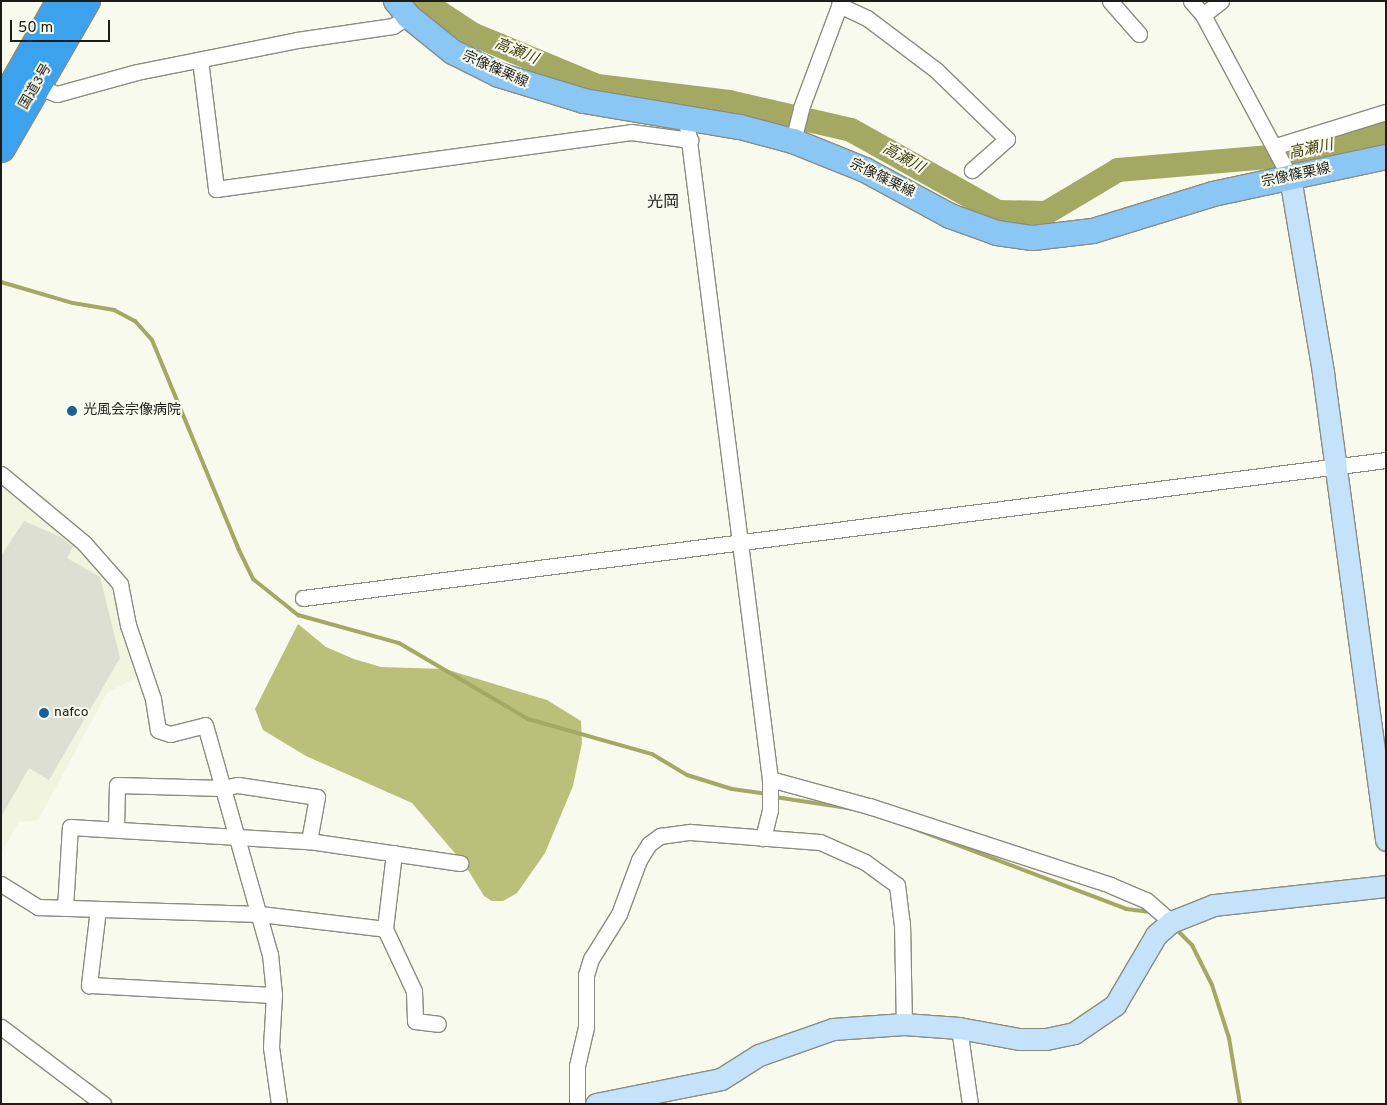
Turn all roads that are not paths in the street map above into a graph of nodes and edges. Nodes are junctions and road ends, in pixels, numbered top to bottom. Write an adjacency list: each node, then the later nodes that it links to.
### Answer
1 (61, 1): 12 (highway, 国道3号)
2 (86, 1): 11 (highway, 国道3号)
3 (1110, 1): 9 (street)
4 (1191, 1): 8 (street)
5 (1221, 1): 8 (street)
6 (840, 3): 15 (street); 19 (street)
7 (402, 8): 10 (street); 14 (main road, 宗像篠栗線)
8 (1203, 15): 17 (street)
9 (1139, 34)
10 (200, 60): 11 (street); 14 (street)
11 (36, 86): 16 (highway, 国道3号)
12 (1, 107)
13 (1386, 112): 17 (street)
14 (688, 129): 15 (main road, 宗像篠栗線); 24 (street)
15 (793, 140): 20 (main road, 宗像篠栗線)
16 (1, 148)
17 (1277, 149): 20 (street)
18 (1386, 157): 20 (main road, 宗像篠栗線)
19 (972, 170)
20 (1288, 172): 22 (street)
21 (1386, 460): 22 (street)
22 (1336, 466): 24 (street); 31 (street)
23 (1, 474): 27 (street)
24 (740, 543): 25 (street); 26 (street)
25 (303, 598)
26 (770, 779): 30 (street); 40 (street)
27 (222, 788): 28 (street); 29 (street); 32 (street)
28 (116, 828): 29 (street); 37 (street)
29 (235, 834): 32 (street); 39 (street)
30 (763, 838): 44 (street); 50 (street)
31 (1386, 840)
32 (310, 841): 33 (street)
33 (394, 853): 34 (street); 41 (street)
34 (460, 863)
35 (1, 884): 37 (street)
36 (1386, 886): 40 (street)
37 (66, 908): 38 (street)
38 (98, 909): 39 (street); 42 (street)
39 (260, 914): 41 (street); 42 (street)
40 (1163, 928): 45 (street)
41 (385, 930): 43 (street)
42 (274, 995): 47 (street)
43 (438, 1024)
44 (904, 1024): 45 (street); 51 (street)
45 (959, 1028): 52 (street)
46 (4, 1033): 48 (street)
47 (279, 1103): 49 (street)
48 (103, 1104)
49 (272, 1104)
50 (577, 1104)
51 (596, 1104)
52 (970, 1104)

